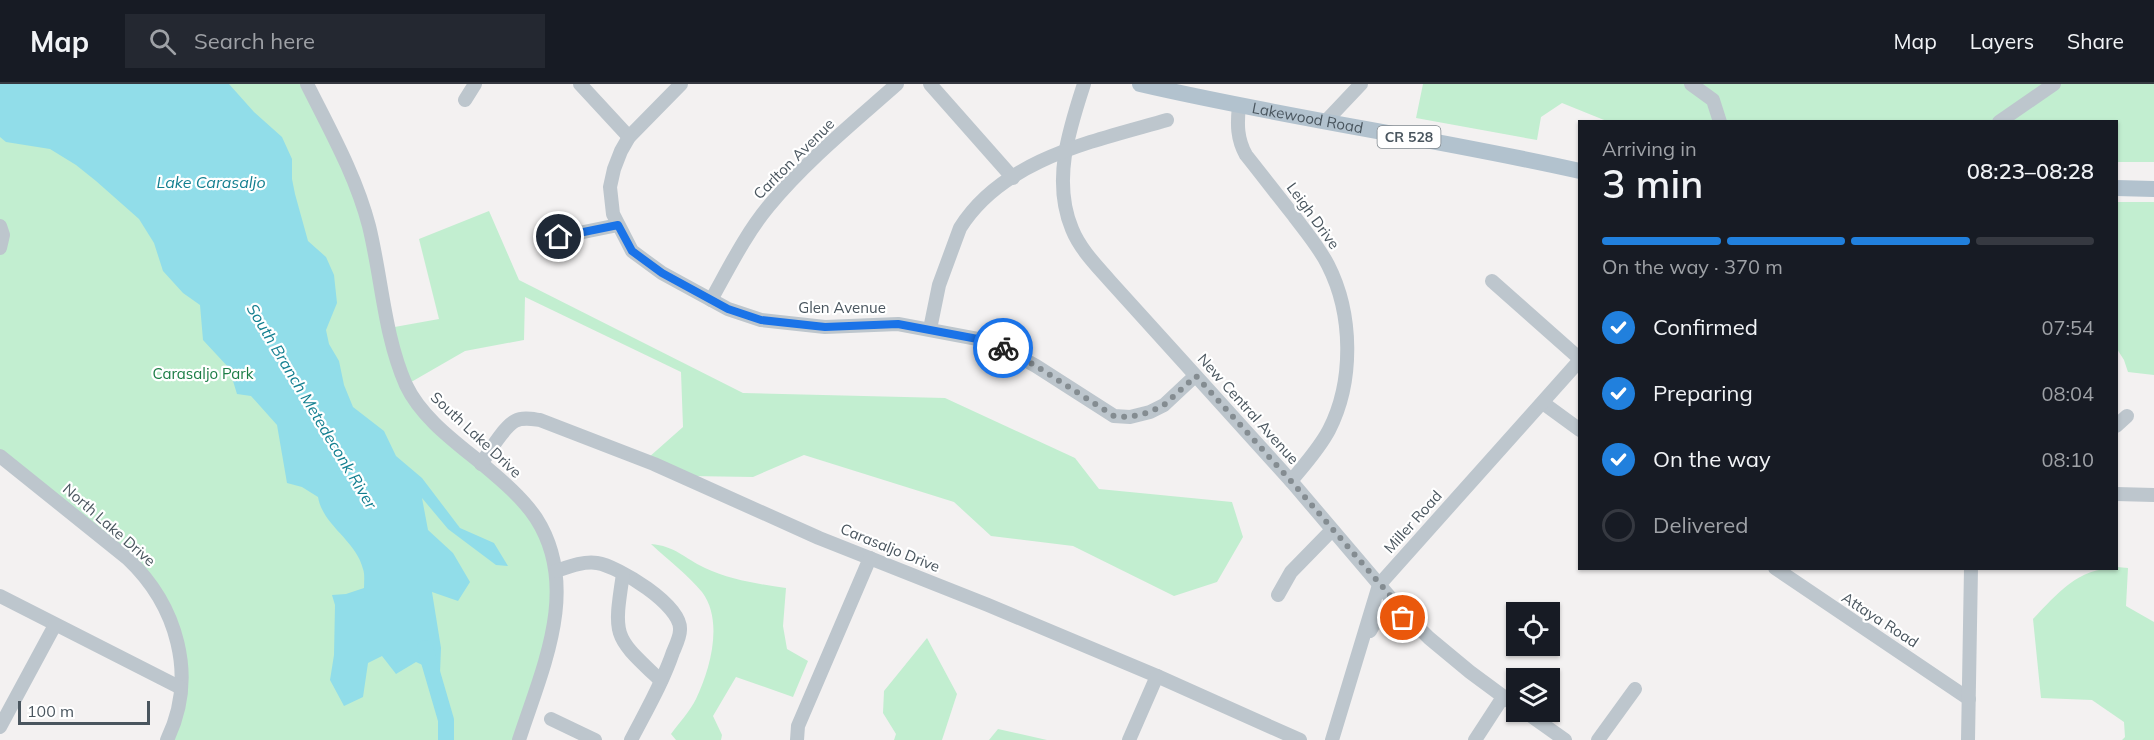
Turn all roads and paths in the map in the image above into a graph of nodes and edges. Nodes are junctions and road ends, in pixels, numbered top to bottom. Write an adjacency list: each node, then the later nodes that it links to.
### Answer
1 (307, 84): 37 (street, South Lake Drive)
2 (475, 84): 12 (street)
3 (580, 84): 18 (street)
4 (681, 84): 18 (street, Glen Avenue)
5 (897, 84): 29 (street, Carlton Avenue)
6 (930, 84): 21 (street)
7 (1084, 84): 19 (street, New Central Avenue)
8 (1140, 84): 13 (main road, Lakewood Road / CR 528)
9 (1361, 84): 17 (street)
10 (1691, 84): 15 (street)
11 (2054, 84): 16 (street)
12 (465, 100)
13 (1239, 106): 17 (main road, Lakewood Road / CR 528); 38 (street, Leigh Drive)
14 (1167, 120): 19 (street)
15 (1719, 120)
16 (2002, 120)
17 (1326, 121): 20 (main road, Lakewood Road / CR 528)
18 (629, 137): 24 (street, Glen Avenue)
19 (1065, 150): 21 (street); 33 (street, New Central Avenue)
20 (1578, 171)
21 (1013, 178): 30 (street)
22 (2118, 188): 23 (main road)
23 (2154, 189)
24 (618, 225): 26 (street); 29 (street, Glen Avenue)
25 (0, 226): 27 (street)
26 (559, 237)
27 (0, 248)
28 (1492, 281): 31 (street)
29 (711, 300): 30 (street, Glen Avenue)
30 (930, 329): 33 (street, Glen Avenue)
31 (1578, 358)
32 (1578, 362): 34 (street, Miller Road)
33 (1196, 376): 38 (street, New Central Avenue)
34 (1543, 403): 35 (street); 47 (street, Miller Road)
35 (1578, 429)
36 (0, 456): 55 (street, North Lake Drive)
37 (481, 464): 42 (street, Carasaljo Drive); 43 (street, South Lake Drive)
38 (1291, 481): 41 (street, New Central Avenue)
39 (2118, 494): 40 (street)
40 (2154, 495)
41 (1332, 530): 47 (street, New Central Avenue); 48 (street)
42 (870, 558): 53 (street, Carasaljo Drive); 68 (street)
43 (556, 570): 46 (street); 65 (street, South Lake Drive)
44 (1778, 570): 59 (street, Attaya Road)
45 (1971, 570): 59 (street)
46 (623, 574): 54 (street); 54 (street)
47 (1379, 585): 50 (street, New Central Avenue); 52 (street, Miller Road)
48 (1278, 595)
49 (0, 596): 51 (street)
50 (1413, 622): 52 (street); 57 (street, New Central Avenue)
51 (55, 624): 55 (street); 62 (street)
52 (1358, 654): 71 (street, Miller Road)
53 (1157, 676): 69 (street); 70 (street, Carasaljo Drive)
54 (661, 681): 67 (street)
55 (181, 688): 64 (street, North Lake Drive)
56 (1635, 689): 74 (street)
57 (1503, 697): 58 (street, New Central Avenue); 72 (street)
58 (1506, 699)
59 (1969, 699): 75 (street)
60 (551, 719): 63 (street)
61 (1540, 722): 73 (street)
62 (0, 727)
63 (581, 736): 66 (street)
64 (167, 740)
65 (519, 740)
66 (595, 740)
67 (632, 740)
68 (797, 740)
69 (1129, 740)
70 (1300, 740)
71 (1332, 740)
72 (1474, 740)
73 (1565, 740)
74 (1598, 740)
75 (1968, 740)

